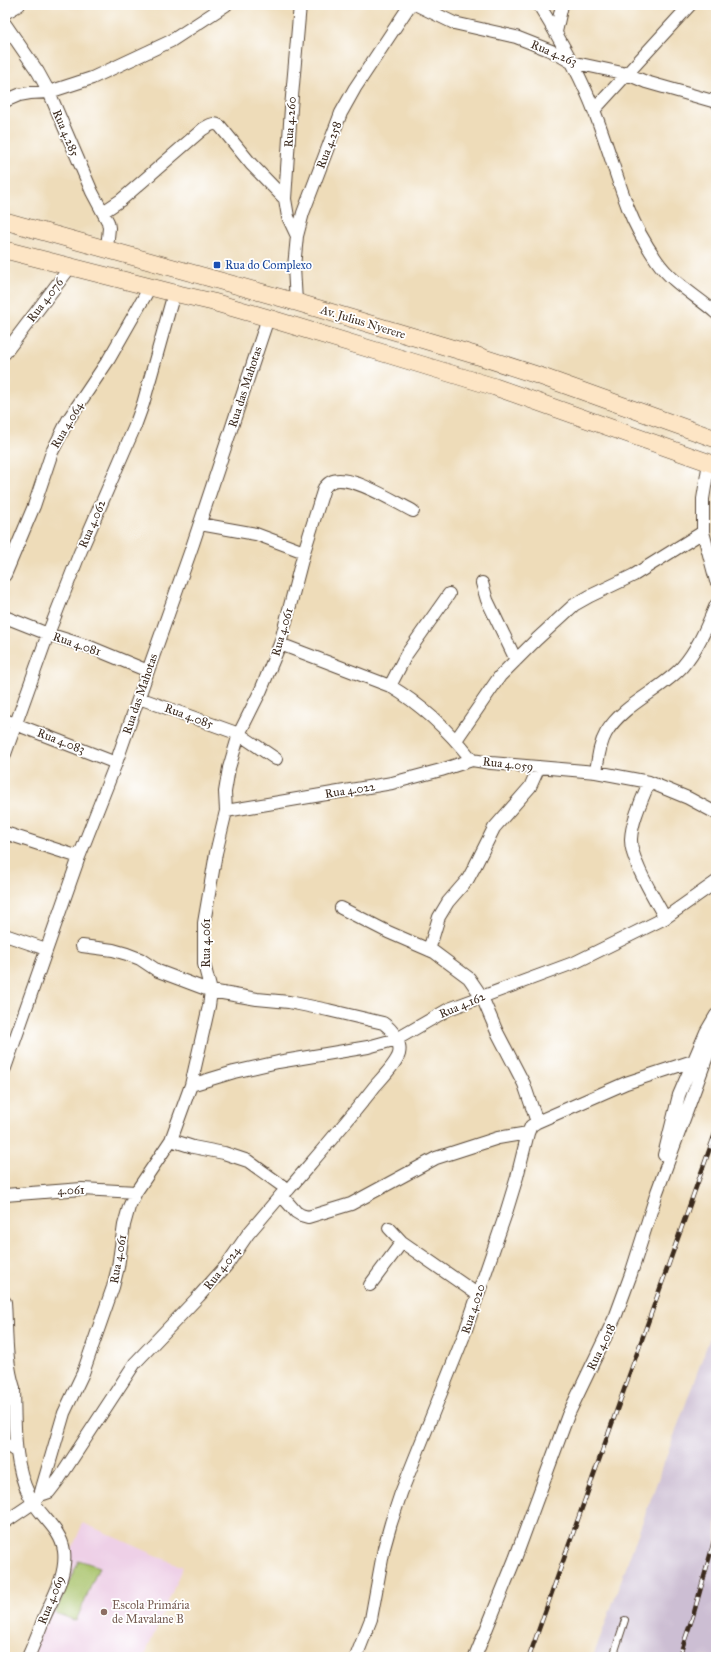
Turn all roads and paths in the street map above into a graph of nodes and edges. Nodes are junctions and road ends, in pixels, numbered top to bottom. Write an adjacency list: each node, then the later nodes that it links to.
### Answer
1 (19, 5): 9 (street)
2 (226, 5): 14 (street)
3 (300, 5): 18 (street, Rua 4.260)
4 (410, 5): 21 (street, Rua 4.258)
5 (417, 5): 12 (street, Rua 4.263)
6 (539, 5): 11 (street)
7 (562, 5): 11 (street)
8 (690, 5): 13 (street)
9 (5, 13)
10 (5, 24): 14 (street, Rua 4.285)
11 (556, 32): 12 (street)
12 (571, 62): 13 (street, Rua 4.263); 17 (street)
13 (627, 74): 16 (street, Rua 4.263); 17 (street)
14 (49, 92): 15 (street); 19 (street, Rua 4.285)
15 (5, 101)
16 (716, 102)
17 (594, 110): 28 (street)
18 (285, 199): 19 (street); 21 (street, Rua 4.260)
19 (104, 212): 22 (street, Rua 4.285)
20 (5, 221): 22 (main road, Av. Julius Nyerere)
21 (297, 236): 27 (street, Rua 4.258)
22 (107, 248): 27 (main road, Av. Julius Nyerere)
23 (5, 250): 24 (main road, Av. Julius Nyerere)
24 (71, 266): 25 (main road, Av. Julius Nyerere); 30 (street, Rua 4.076)
25 (150, 287): 26 (main road, Av. Julius Nyerere); 37 (street, Rua 4.064)
26 (174, 293): 29 (main road, Av. Julius Nyerere); 43 (street, Rua 4.062)
27 (296, 302): 31 (main road, Av. Julius Nyerere)
28 (716, 313)
29 (268, 318): 32 (main road, Av. Julius Nyerere); 34 (street, Rua das Mahotas)
30 (5, 353)
31 (716, 439)
32 (712, 463): 35 (street)
33 (412, 511): 36 (street, Rua 4.061)
34 (200, 524): 36 (street); 46 (street, Rua das Mahotas)
35 (702, 532): 38 (street); 45 (street)
36 (304, 552): 44 (street, Rua 4.061)
37 (5, 575)
38 (716, 581)
39 (482, 583): 45 (street)
40 (448, 594): 47 (street)
41 (716, 605): 57 (street)
42 (5, 617): 43 (street, Rua 4.081)
43 (48, 634): 46 (street, Rua 4.081); 49 (street, Rua 4.062)
44 (280, 644): 47 (street, Rua 4.059); 50 (street, Rua 4.061)
45 (516, 660): 51 (street)
46 (148, 671): 48 (street, Rua das Mahotas)
47 (390, 686): 51 (street, Rua 4.059)
48 (139, 698): 50 (street, Rua 4.085); 55 (street, Rua das Mahotas)
49 (11, 722): 52 (street, Rua 4.062); 55 (street, Rua 4.083)
50 (239, 734): 53 (street, Rua 4.085); 59 (street, Rua 4.061)
51 (456, 740): 54 (street, Rua 4.059)
52 (5, 754)
53 (276, 759)
54 (472, 760): 56 (street, Rua 4.059); 59 (street, Rua 4.022)
55 (116, 763): 62 (street, Rua das Mahotas)
56 (539, 767): 57 (street, Rua 4.059); 69 (street)
57 (596, 772): 58 (street, Rua 4.059)
58 (649, 782): 60 (street, Rua 4.059); 65 (street)
59 (226, 811): 70 (street, Rua 4.061)
60 (716, 813)
61 (5, 833): 62 (street)
62 (79, 858): 68 (street, Rua das Mahotas)
63 (716, 882): 65 (street, Rua 4.162)
64 (341, 908): 69 (street)
65 (665, 918): 71 (street, Rua 4.162)
66 (5, 935): 68 (street)
67 (82, 946): 70 (street)
68 (46, 949): 76 (street, Rua das Mahotas)
69 (428, 950): 71 (street)
70 (211, 991): 74 (street); 77 (street, Rua 4.061)
71 (482, 996): 74 (street, Rua 4.162); 78 (street)
72 (716, 1015): 75 (street)
73 (716, 1032): 82 (street, Rua 4.018)
74 (396, 1039): 77 (street, Rua 4.162); 83 (street, Rua 4.024)
75 (693, 1061): 78 (street, Rua 4.020); 82 (street)
76 (5, 1068)
77 (191, 1085): 80 (street, Rua 4.061)
78 (537, 1122): 79 (street, Rua 4.020)
79 (528, 1133): 83 (street); 88 (street, Rua 4.020)
80 (171, 1140): 81 (street, Rua 4.061); 83 (street)
81 (136, 1192): 84 (street, 4.061); 92 (street, Rua 4.061)
82 (657, 1192): 97 (street, Rua 4.018)
83 (284, 1193): 92 (street, Rua 4.024)
84 (5, 1194)
85 (389, 1228): 86 (street)
86 (402, 1242): 87 (street); 88 (street)
87 (370, 1285)
88 (478, 1294): 96 (street, Rua 4.020)
89 (5, 1302): 91 (street, Rua 4.069)
90 (5, 1444): 91 (street)
91 (17, 1452): 92 (street, Rua 4.069)
92 (37, 1499): 93 (street, Rua 4.024); 95 (street, Rua 4.069)
93 (5, 1522)
94 (625, 1620): 98 (lane)
95 (28, 1657)
96 (356, 1657)
97 (474, 1657)
98 (613, 1657)

